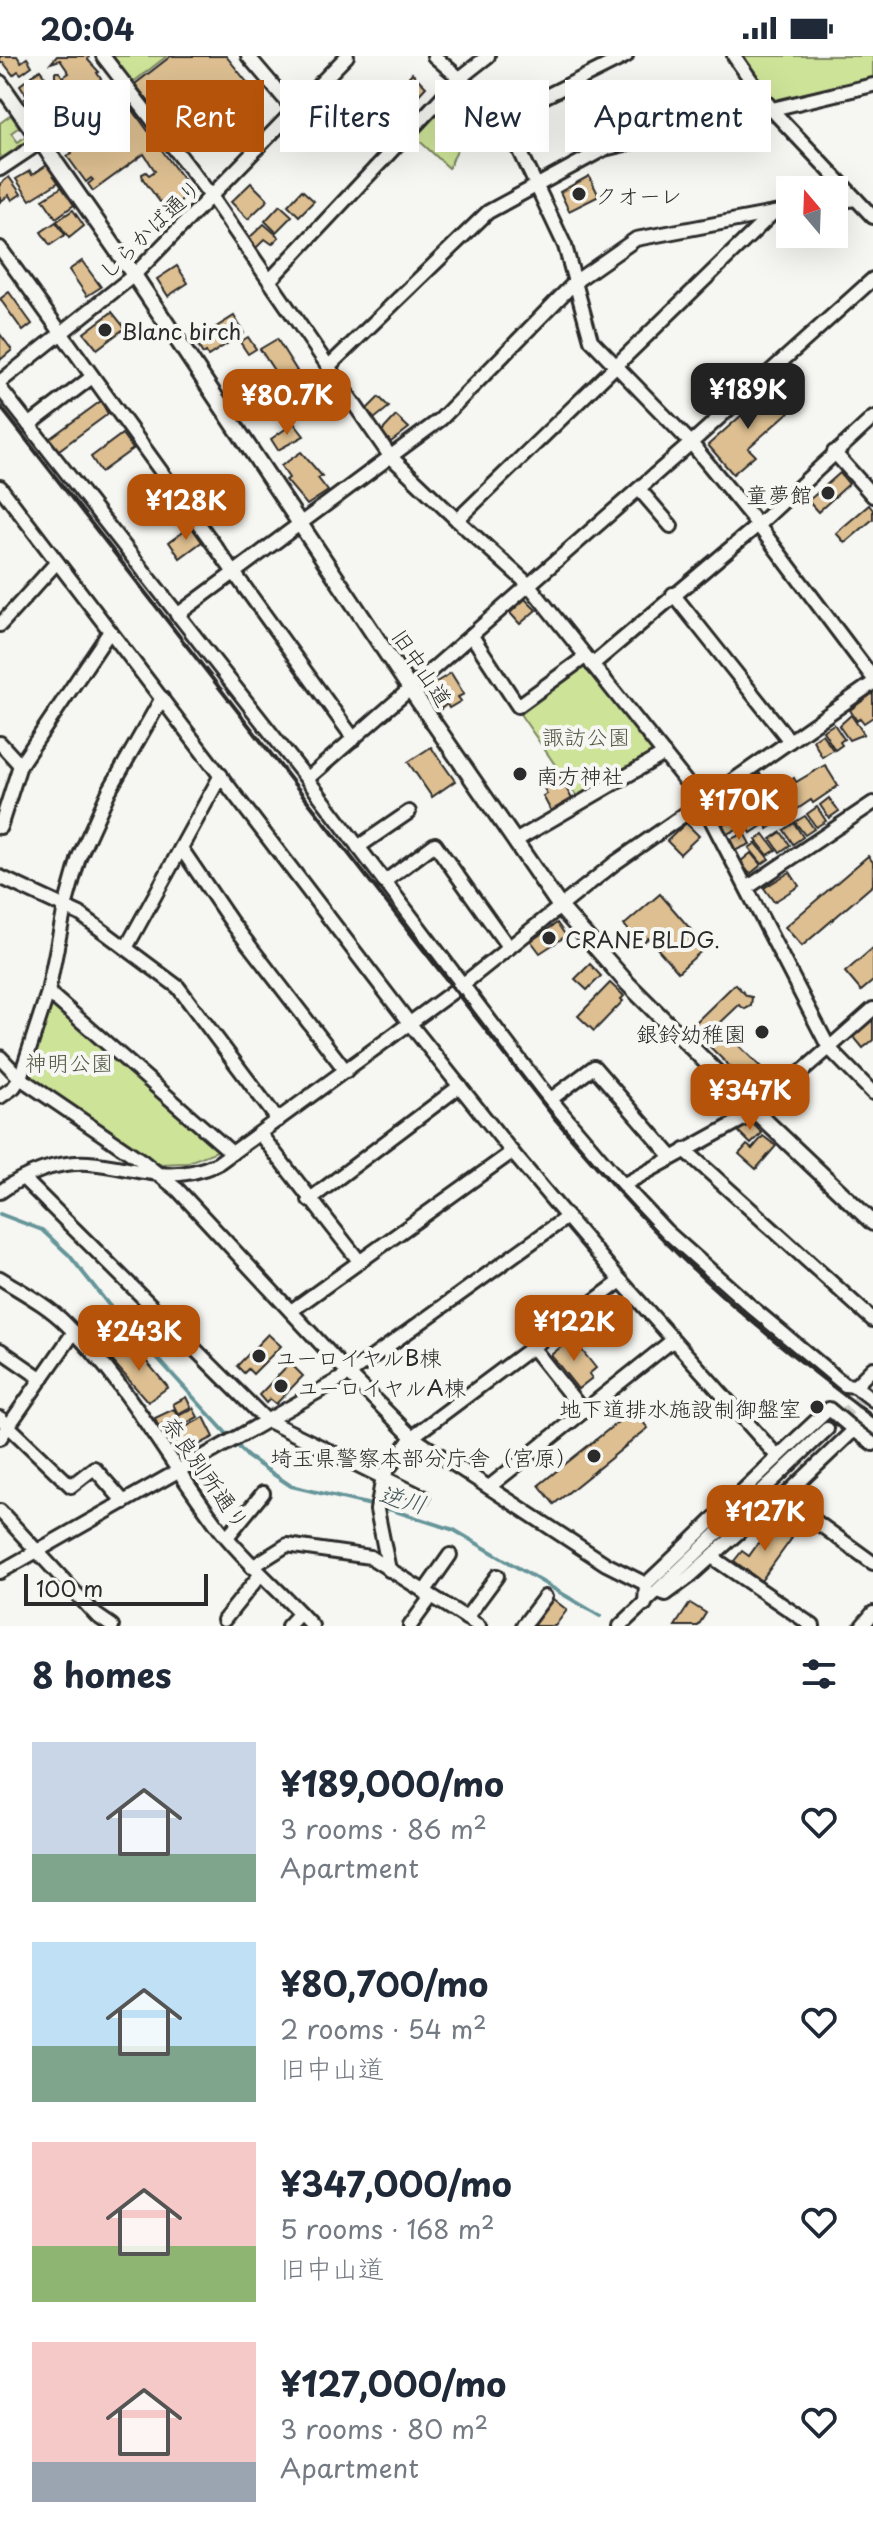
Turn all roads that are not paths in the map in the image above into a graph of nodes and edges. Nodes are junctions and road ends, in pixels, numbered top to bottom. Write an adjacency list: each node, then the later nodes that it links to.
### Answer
1 (103, 56): 9 (street)
2 (248, 56): 15 (street)
3 (347, 56): 10 (street, しらかば通り)
4 (434, 56): 8 (street)
5 (488, 56): 8 (street)
6 (626, 56): 16 (street)
7 (734, 56): 17 (street)
8 (460, 78): 11 (street); 34 (street)
9 (122, 80)
10 (323, 80)
11 (462, 80)
12 (0, 83): 18 (main road, 旧中山道)
13 (873, 85): 17 (street)
14 (130, 90): 25 (street)
15 (280, 94)
16 (549, 94)
17 (772, 110): 24 (street); 26 (street)
18 (24, 116)
19 (280, 125): 25 (street, しらかば通り)
20 (26, 152): 23 (street)
21 (50, 152): 32 (main road, 旧中山道)
22 (521, 152): 24 (street)
23 (0, 169)
24 (537, 186): 35 (street); 37 (street)
25 (211, 196): 32 (street, しらかば通り); 34 (street)
26 (856, 199): 27 (street); 30 (street)
27 (848, 200)
28 (776, 213): 29 (street)
29 (772, 214): 35 (street); 38 (street)
30 (873, 217)
31 (0, 248): 36 (street)
32 (134, 275): 36 (street, しらかば通り); 51 (main road, 旧中山道)
33 (873, 279): 44 (street)
34 (270, 280): 37 (street)
35 (576, 281): 38 (street); 46 (street)
36 (61, 333): 39 (street); 40 (street, しらかば通り)
37 (330, 365): 46 (street)
38 (617, 366): 44 (street); 50 (street)
39 (92, 377): 43 (street); 55 (street)
40 (0, 382)
41 (0, 388): 43 (street)
42 (873, 418): 45 (street)
43 (29, 425): 58 (street)
44 (691, 443): 48 (street); 52 (street)
45 (834, 452): 49 (street); 52 (street)
46 (390, 456): 50 (street); 51 (street)
47 (0, 487): 54 (street)
48 (639, 489): 53 (street); 56 (street)
49 (873, 496)
50 (457, 520): 56 (street)
51 (301, 522): 55 (street); 64 (main road, 旧中山道)
52 (758, 525): 57 (street); 63 (street)
53 (671, 526)
54 (57, 562): 59 (street); 60 (street)
55 (234, 572): 58 (street); 66 (street)
56 (529, 585): 61 (street); 62 (street)
57 (673, 594): 62 (street); 67 (street)
58 (177, 615): 72 (street)
59 (1, 622)
60 (110, 631): 65 (street); 70 (street)
61 (472, 636): 62 (street); 64 (street)
62 (589, 661): 69 (street)
63 (873, 680): 67 (street)
64 (411, 690): 66 (street); 77 (main road, 旧中山道)
65 (162, 698): 71 (street); 83 (street)
66 (354, 739): 72 (street)
67 (790, 741): 73 (street)
68 (0, 743): 70 (street)
69 (664, 754): 73 (street); 77 (street)
70 (20, 765): 76 (street)
71 (221, 775): 79 (street); 90 (street)
72 (307, 779): 78 (street)
73 (702, 802): 82 (street); 84 (street)
74 (871, 809): 82 (street)
75 (409, 812): 78 (street)
76 (0, 827)
77 (515, 841): 84 (main road, 旧中山道)
78 (358, 847): 81 (street)
79 (181, 848): 85 (street); 93 (street)
80 (0, 877): 83 (street)
81 (384, 882): 86 (street); 87 (street)
82 (747, 888): 91 (street)
83 (65, 907): 85 (street); 88 (street)
84 (561, 908): 86 (street); 99 (main road, 旧中山道)
85 (126, 948): 100 (street)
86 (509, 948): 87 (street)
87 (462, 985): 90 (street); 98 (street)
88 (48, 992): 94 (street); 104 (street)
89 (873, 1009): 91 (street)
90 (410, 1024): 93 (street); 95 (street)
91 (829, 1048): 96 (street); 99 (street)
92 (0, 1057): 94 (street)
93 (346, 1071): 100 (street)
94 (20, 1078): 97 (street); 106 (street)
95 (460, 1086): 103 (street); 110 (street)
96 (873, 1093)
97 (0, 1097)
98 (551, 1099): 105 (street); 108 (street)
99 (756, 1112): 102 (street); 112 (main road, 旧中山道)
100 (278, 1120): 101 (street)
101 (260, 1134): 104 (street); 110 (street)
102 (685, 1150): 105 (street); 117 (street)
103 (512, 1152): 111 (street); 113 (street)
104 (232, 1153): 106 (street)
105 (672, 1157): 108 (street)
106 (160, 1175): 107 (street); 116 (street)
107 (23, 1178): 109 (street); 128 (street)
108 (623, 1185): 125 (street)
109 (0, 1192)
110 (309, 1200): 113 (street)
111 (567, 1217): 115 (street); 123 (street)
112 (873, 1223)
113 (360, 1262): 116 (street)
114 (0, 1278): 118 (street, 奈良別所通り)
115 (621, 1281): 119 (street); 120 (street)
116 (291, 1311): 123 (street)
117 (873, 1320)
118 (74, 1332): 124 (street); 136 (street, 奈良別所通り)
119 (673, 1340): 127 (street); 135 (street)
120 (532, 1347): 127 (street); 132 (street)
121 (0, 1350): 124 (street)
122 (873, 1368): 125 (street)
123 (349, 1374): 128 (street); 132 (street)
124 (42, 1379): 129 (street)
125 (855, 1386): 126 (street)
126 (873, 1400)
127 (583, 1411): 138 (street)
128 (266, 1420): 136 (street); 137 (street)
129 (5, 1422): 133 (street); 142 (street)
130 (827, 1429): 153 (street)
131 (854, 1430): 134 (street); 135 (street); 141 (street)
132 (412, 1437): 137 (street); 138 (street)
133 (0, 1438)
134 (873, 1444)
135 (777, 1456): 153 (street)
136 (177, 1472): 142 (street); 144 (street, 奈良別所通り)
137 (383, 1476): 140 (street); 149 (street)
138 (489, 1487): 153 (street)
139 (263, 1493): 144 (street)
140 (423, 1497)
141 (782, 1497): 147 (street); 148 (street)
142 (124, 1502): 145 (street)
143 (0, 1511): 145 (street)
144 (227, 1537): 150 (street, 奈良別所通り)
145 (39, 1552): 151 (street); 160 (street)
146 (450, 1555): 154 (street)
147 (712, 1557): 153 (street); 167 (street)
148 (873, 1563)
149 (389, 1570): 150 (street); 154 (street)
150 (256, 1571): 156 (street, 奈良別所通り); 159 (street)
151 (0, 1572)
152 (497, 1576): 158 (street)
153 (652, 1588): 161 (street)
154 (428, 1595): 158 (street); 164 (street)
155 (545, 1597): 166 (street)
156 (300, 1613): 162 (street); 163 (street, 奈良別所通り)
157 (873, 1613): 168 (street)
158 (466, 1618): 165 (street)
159 (224, 1620)
160 (103, 1624)
161 (624, 1625)
162 (288, 1626)
163 (312, 1626)
164 (410, 1626)
165 (479, 1626)
166 (523, 1626)
167 (813, 1626)
168 (862, 1626)

